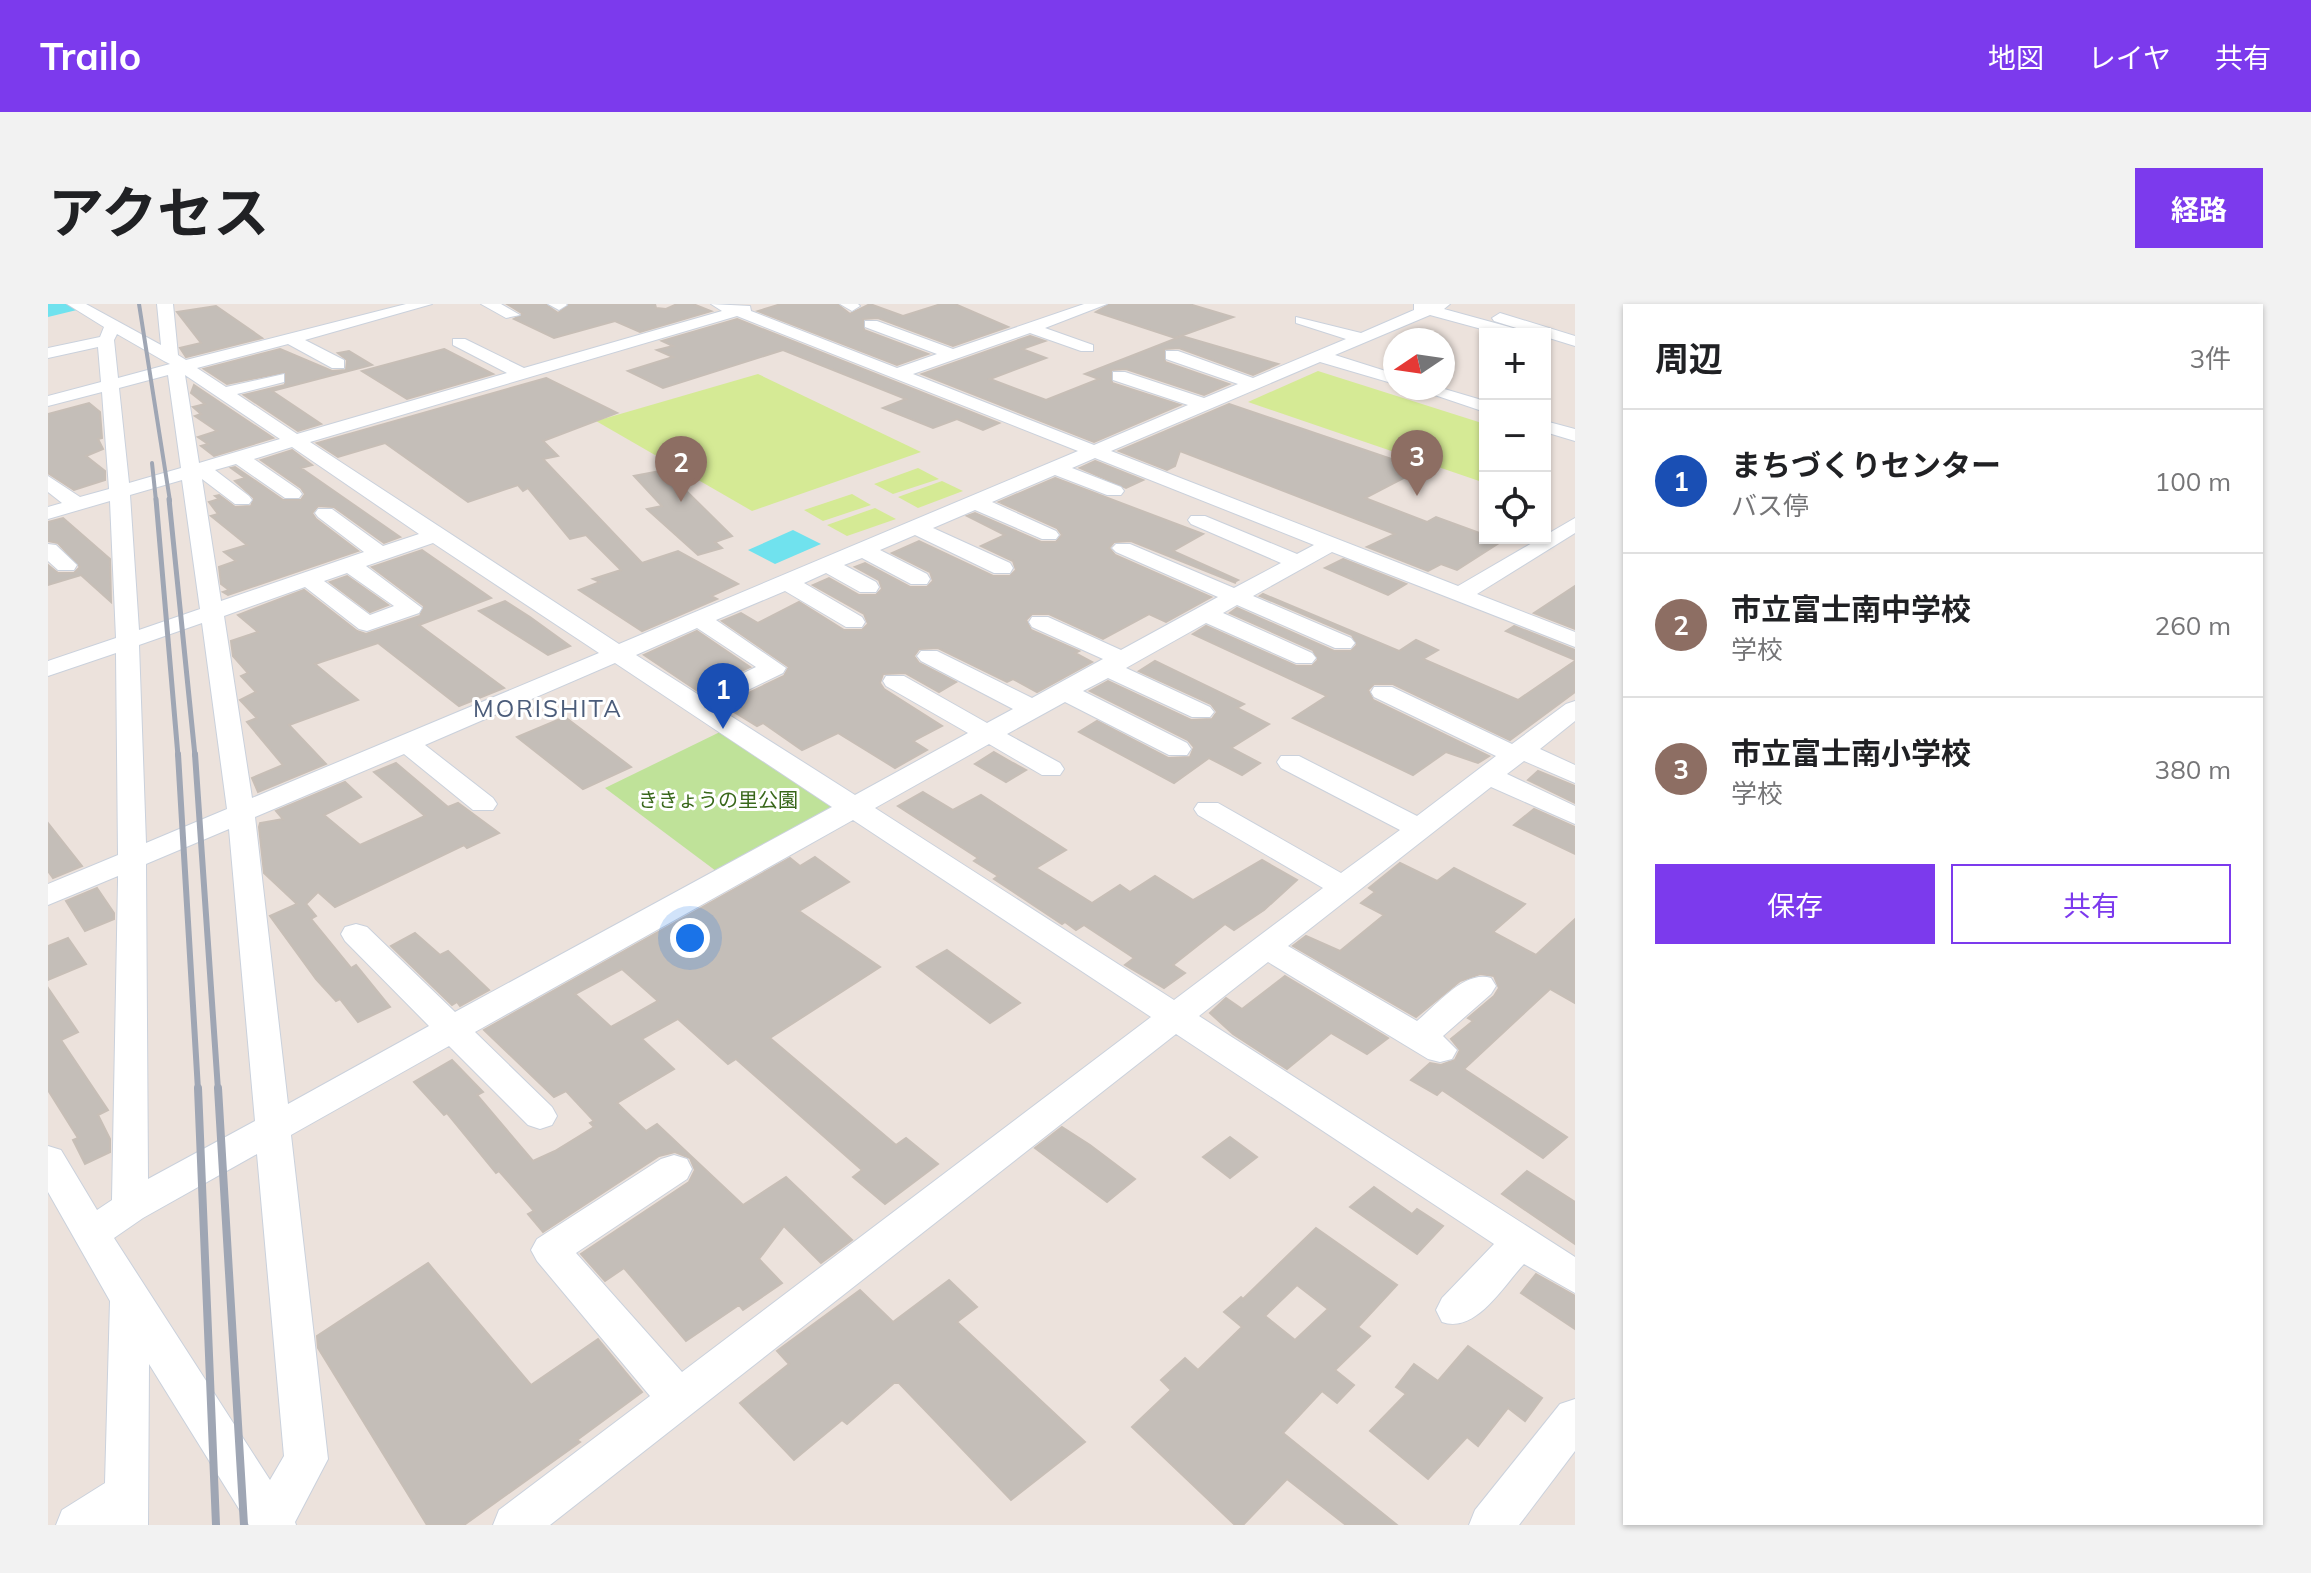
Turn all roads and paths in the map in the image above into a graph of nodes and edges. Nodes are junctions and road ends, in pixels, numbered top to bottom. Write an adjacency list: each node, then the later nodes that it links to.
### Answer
1 (165, 304): 31 (street)
2 (424, 304): 21 (street)
3 (489, 304): 12 (street)
4 (760, 304): 8 (street)
5 (1099, 304): 18 (street)
6 (1525, 304): 15 (street)
7 (1426, 306): 19 (street); 20 (street)
8 (728, 307): 14 (street); 33 (street)
9 (82, 308): 16 (street)
10 (1487, 308): 22 (street)
11 (679, 311): 14 (street)
12 (512, 315)
13 (1302, 320): 20 (street)
14 (703, 321): 34 (street)
15 (1575, 321)
16 (112, 322): 27 (street); 31 (street); 39 (street)
17 (871, 324): 28 (street)
18 (1030, 328): 25 (street); 28 (street)
19 (1498, 328)
20 (1358, 337): 30 (street)
21 (291, 339): 31 (street); 32 (street)
22 (1575, 341)
23 (459, 342): 34 (street)
24 (1551, 344): 26 (street)
25 (1087, 348)
26 (1575, 350)
27 (48, 353)
28 (954, 355): 33 (street)
29 (1172, 355): 38 (street)
30 (1316, 355): 35 (street); 38 (street)
31 (176, 364): 39 (street); 40 (street); 53 (street)
32 (338, 364)
33 (899, 373): 50 (street)
34 (522, 374): 49 (street)
35 (1383, 375)
36 (1119, 376): 43 (street)
37 (278, 378): 40 (street)
38 (1252, 383): 43 (street)
39 (111, 385): 42 (street); 56 (street)
40 (222, 393): 49 (street)
41 (1455, 398): 44 (street)
42 (48, 401)
43 (1203, 404): 50 (street)
44 (1479, 405)
45 (1575, 412): 46 (street)
46 (1551, 424)
47 (1551, 427): 48 (street)
48 (1575, 435)
49 (293, 441): 51 (street); 66 (street)
50 (1093, 450): 52 (street); 68 (street)
51 (240, 458): 53 (street); 57 (street)
52 (1054, 468): 55 (street); 59 (street)
53 (196, 471): 56 (street); 58 (street); 84 (street)
54 (48, 482): 60 (street)
55 (1114, 491)
56 (122, 492): 60 (street); 89 (street)
57 (292, 494)
58 (242, 500)
59 (974, 502): 65 (street); 67 (street)
60 (76, 504): 61 (street)
61 (48, 513)
62 (325, 513): 72 (street)
63 (1198, 520): 73 (street)
64 (1575, 524): 82 (street)
65 (915, 527): 70 (street); 77 (street)
66 (435, 535): 72 (street); 92 (street)
67 (1049, 535)
68 (1331, 544): 73 (street); 82 (street)
69 (1123, 548): 83 (street)
70 (862, 549): 75 (street); 79 (street)
71 (48, 550): 76 (street)
72 (380, 554): 74 (street)
73 (1296, 561): 83 (street)
74 (349, 564): 78 (street); 78 (street)
75 (826, 564): 80 (street); 81 (street)
76 (66, 565)
77 (1002, 568)
78 (307, 578): 84 (street)
79 (919, 579)
80 (785, 581): 86 (street); 87 (street)
81 (868, 587)
82 (1461, 594): 90 (street)
83 (1234, 596): 85 (street); 91 (street)
84 (214, 610): 89 (street); 114 (street)
85 (1205, 614): 94 (street); 95 (street)
86 (697, 618): 92 (street); 100 (street)
87 (854, 622)
88 (1040, 622): 95 (street)
89 (128, 640): 96 (street); 117 (street)
90 (1575, 640)
91 (1343, 643)
92 (617, 652): 100 (street); 105 (street)
93 (929, 656): 101 (street)
94 (1304, 658)
95 (1115, 664): 98 (street); 103 (street)
96 (48, 669)
97 (895, 681): 104 (street)
98 (1065, 692): 101 (street); 106 (street)
99 (1383, 692): 107 (street)
100 (697, 705): 112 (street)
101 (1033, 709): 104 (street)
102 (1575, 709): 107 (street)
103 (1201, 712)
104 (989, 734): 109 (street); 112 (street)
105 (407, 743): 111 (street); 114 (street)
106 (1178, 749)
107 (1508, 760): 110 (street); 115 (street); 116 (street)
108 (1290, 762): 116 (street)
109 (1051, 769)
110 (1575, 775)
111 (483, 804)
112 (854, 806): 123 (street); 124 (street)
113 (1208, 809): 118 (street)
114 (241, 813): 117 (street); 126 (street)
115 (1575, 816)
116 (1420, 829): 118 (street)
117 (134, 858): 119 (street); 129 (street)
118 (1345, 888): 121 (street)
119 (48, 895)
120 (356, 934): 124 (street)
121 (1268, 948): 122 (street); 123 (street)
122 (1480, 986)
123 (1176, 1017): 131 (street); 135 (street)
124 (454, 1030): 125 (street); 126 (street)
125 (540, 1116)
126 (271, 1126): 129 (street); 138 (street)
127 (48, 1160): 130 (street)
128 (674, 1169): 135 (street)
129 (130, 1207): 130 (street)
130 (91, 1234): 133 (street)
131 (1520, 1242): 132 (street); 134 (street)
132 (1575, 1277)
133 (130, 1299): 137 (street); 138 (street)
134 (1456, 1310)
135 (680, 1400): 140 (street)
136 (1575, 1418): 141 (street)
137 (126, 1509): 139 (street)
138 (273, 1523)
139 (78, 1525)
140 (515, 1525)
141 (1491, 1525)

